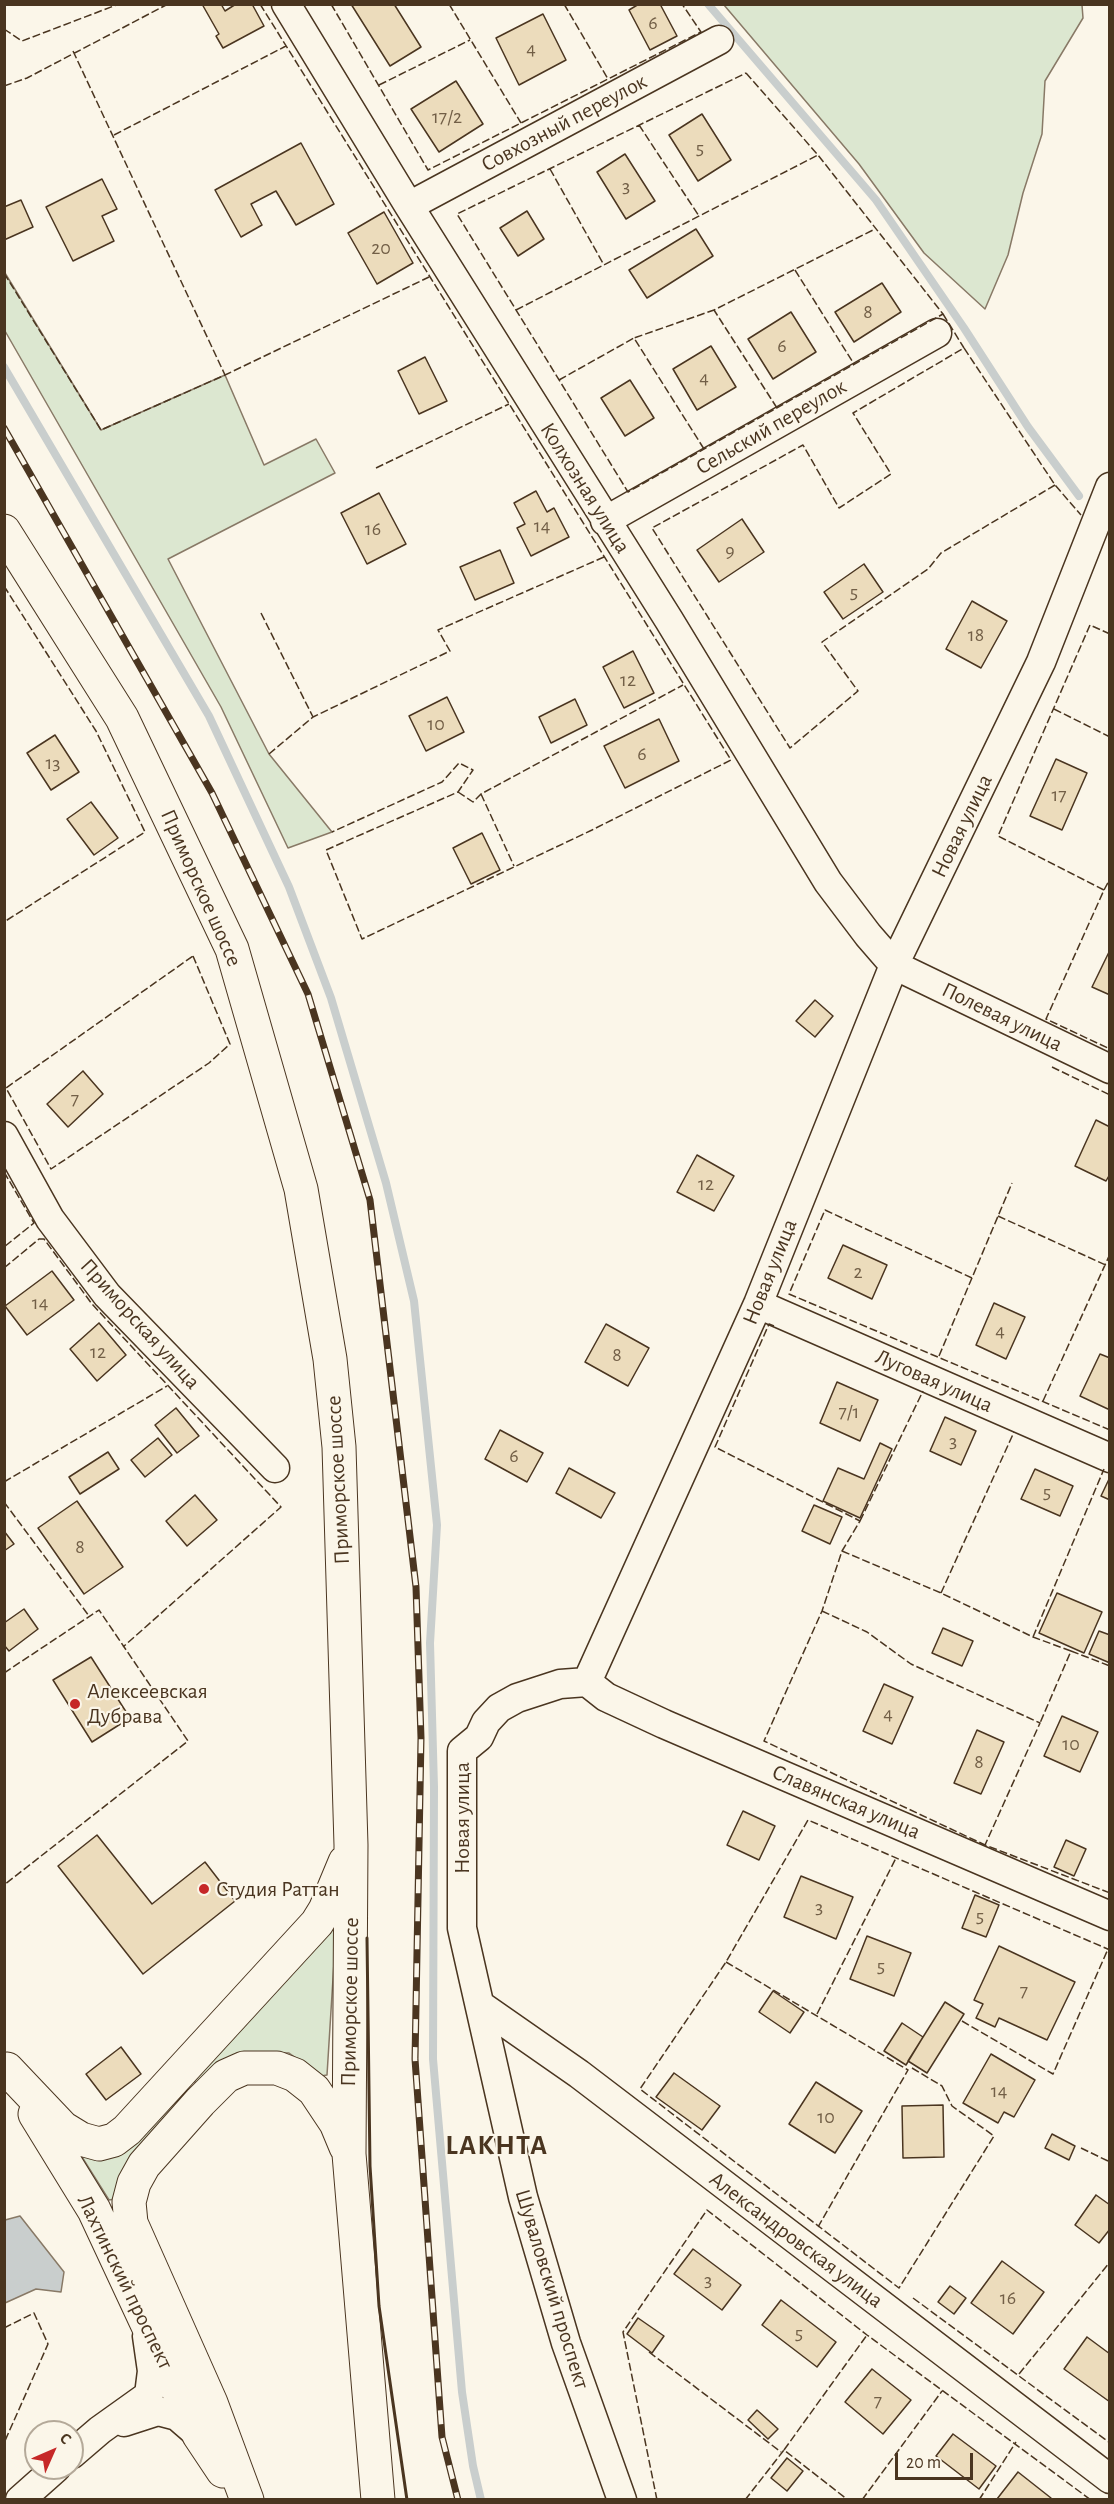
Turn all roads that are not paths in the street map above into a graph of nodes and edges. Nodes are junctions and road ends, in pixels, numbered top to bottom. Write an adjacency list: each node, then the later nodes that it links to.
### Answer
1 (286, 4): 3 (street, Колхозная улица)
2 (719, 40): 3 (street, Совхозный переулок)
3 (409, 206): 6 (street, Колхозная улица)
4 (937, 333): 6 (street, Сельский переулок)
5 (1110, 488): 8 (street, Новая улица)
6 (605, 521): 8 (street, Колхозная улица)
7 (4, 531): 15 (main road, Приморское шоссе)
8 (894, 965): 9 (street, Полевая улица); 11 (street, Новая улица)
9 (1110, 1069)
10 (4, 1136): 13 (street, Приморская улица)
11 (758, 1304): 12 (street, Луговая улица); 14 (street, Новая улица)
12 (1110, 1458)
13 (275, 1468)
14 (586, 1682): 16 (street, Славянская улица); 17 (street, Новая улица)
15 (351, 1845): 18 (main road); 19 (main road, Приморское шоссе)
16 (1110, 1916)
17 (480, 2005): 24 (street, Александровская улица); 29 (street, Шуваловский проспект)
18 (6, 2067): 20 (main road, Лахтинский проспект)
19 (349, 2154): 27 (main road); 28 (main road, Приморское шоссе)
20 (144, 2323): 21 (street); 22 (main road, Лахтинский проспект)
21 (100, 2430): 22 (street); 23 (street)
22 (198, 2435): 27 (main road, Лахтинский проспект)
23 (84, 2444)
24 (1110, 2479)
25 (42, 2480): 26 (street)
26 (20, 2499)
27 (245, 2499)
28 (378, 2499)
29 (622, 2499)

